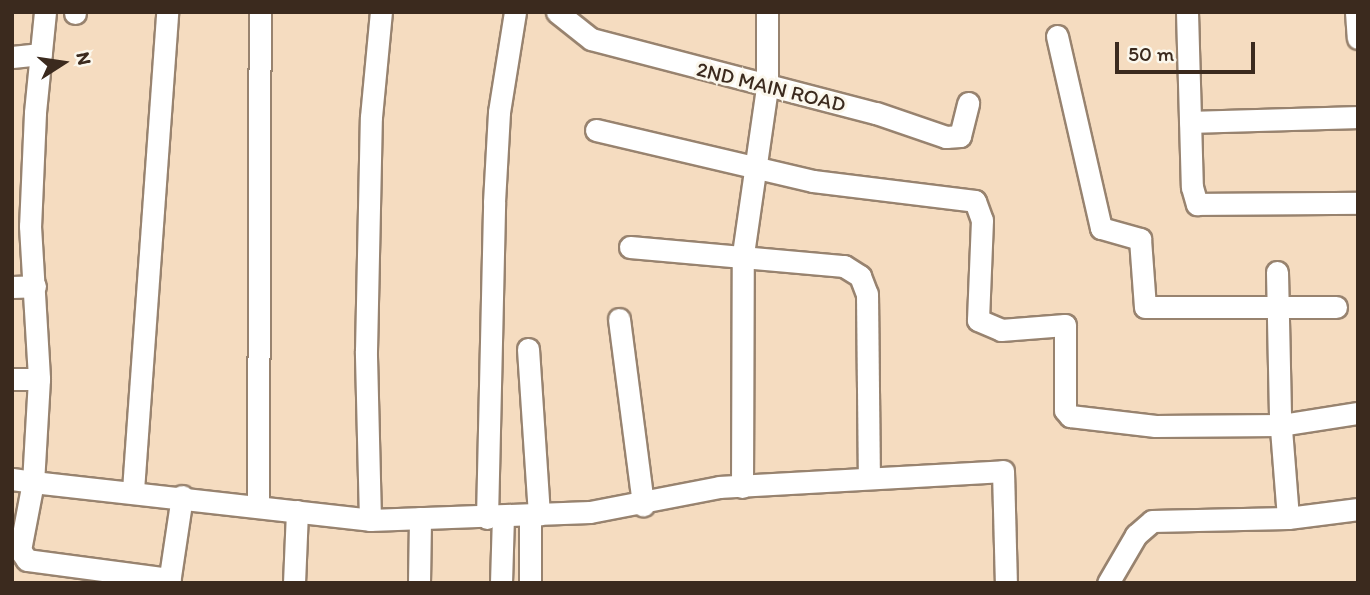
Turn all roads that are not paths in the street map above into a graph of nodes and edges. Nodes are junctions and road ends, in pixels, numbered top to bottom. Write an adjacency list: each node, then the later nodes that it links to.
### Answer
1 (45, 12): 12 (street)
2 (167, 12): 37 (street)
3 (260, 12): 40 (street)
4 (381, 12): 47 (street)
5 (515, 12): 45 (street)
6 (557, 12): 14 (street, 2ND MAIN ROAD)
7 (767, 12): 14 (street)
8 (1186, 12): 17 (street)
9 (1356, 12): 11 (street)
10 (1057, 36): 26 (street)
11 (1358, 38)
12 (41, 54): 13 (street); 24 (street)
13 (12, 57)
14 (767, 88): 15 (street, 2ND MAIN ROAD); 19 (street)
15 (968, 103)
16 (1358, 117): 17 (street)
17 (1190, 122): 20 (street)
18 (596, 131): 19 (street)
19 (758, 166): 22 (street); 33 (street)
20 (1358, 203)
21 (630, 247): 22 (street)
22 (743, 254): 34 (street); 36 (street)
23 (1277, 272): 26 (street)
24 (35, 286): 25 (street); 31 (street)
25 (12, 287)
26 (1278, 306): 27 (street); 33 (street)
27 (1336, 307)
28 (619, 319): 39 (street)
29 (528, 348): 43 (street)
30 (12, 379): 31 (street)
31 (39, 379): 35 (street)
32 (1358, 412): 33 (street)
33 (1281, 425): 46 (street)
34 (869, 478): 36 (street); 53 (street)
35 (22, 481): 37 (street); 48 (street)
36 (742, 486): 39 (street)
37 (133, 490): 38 (street)
38 (182, 496): 40 (street); 48 (street)
39 (643, 505): 43 (street)
40 (258, 506): 42 (street)
41 (1358, 509): 46 (street)
42 (297, 511): 47 (street); 49 (street)
43 (535, 515): 45 (street); 52 (street)
44 (419, 518): 45 (street); 47 (street); 50 (street)
45 (495, 518): 51 (street)
46 (1289, 518): 54 (street)
47 (370, 520)
48 (170, 581)
49 (293, 583)
50 (419, 583)
51 (501, 583)
52 (530, 583)
53 (1006, 583)
54 (1108, 583)

